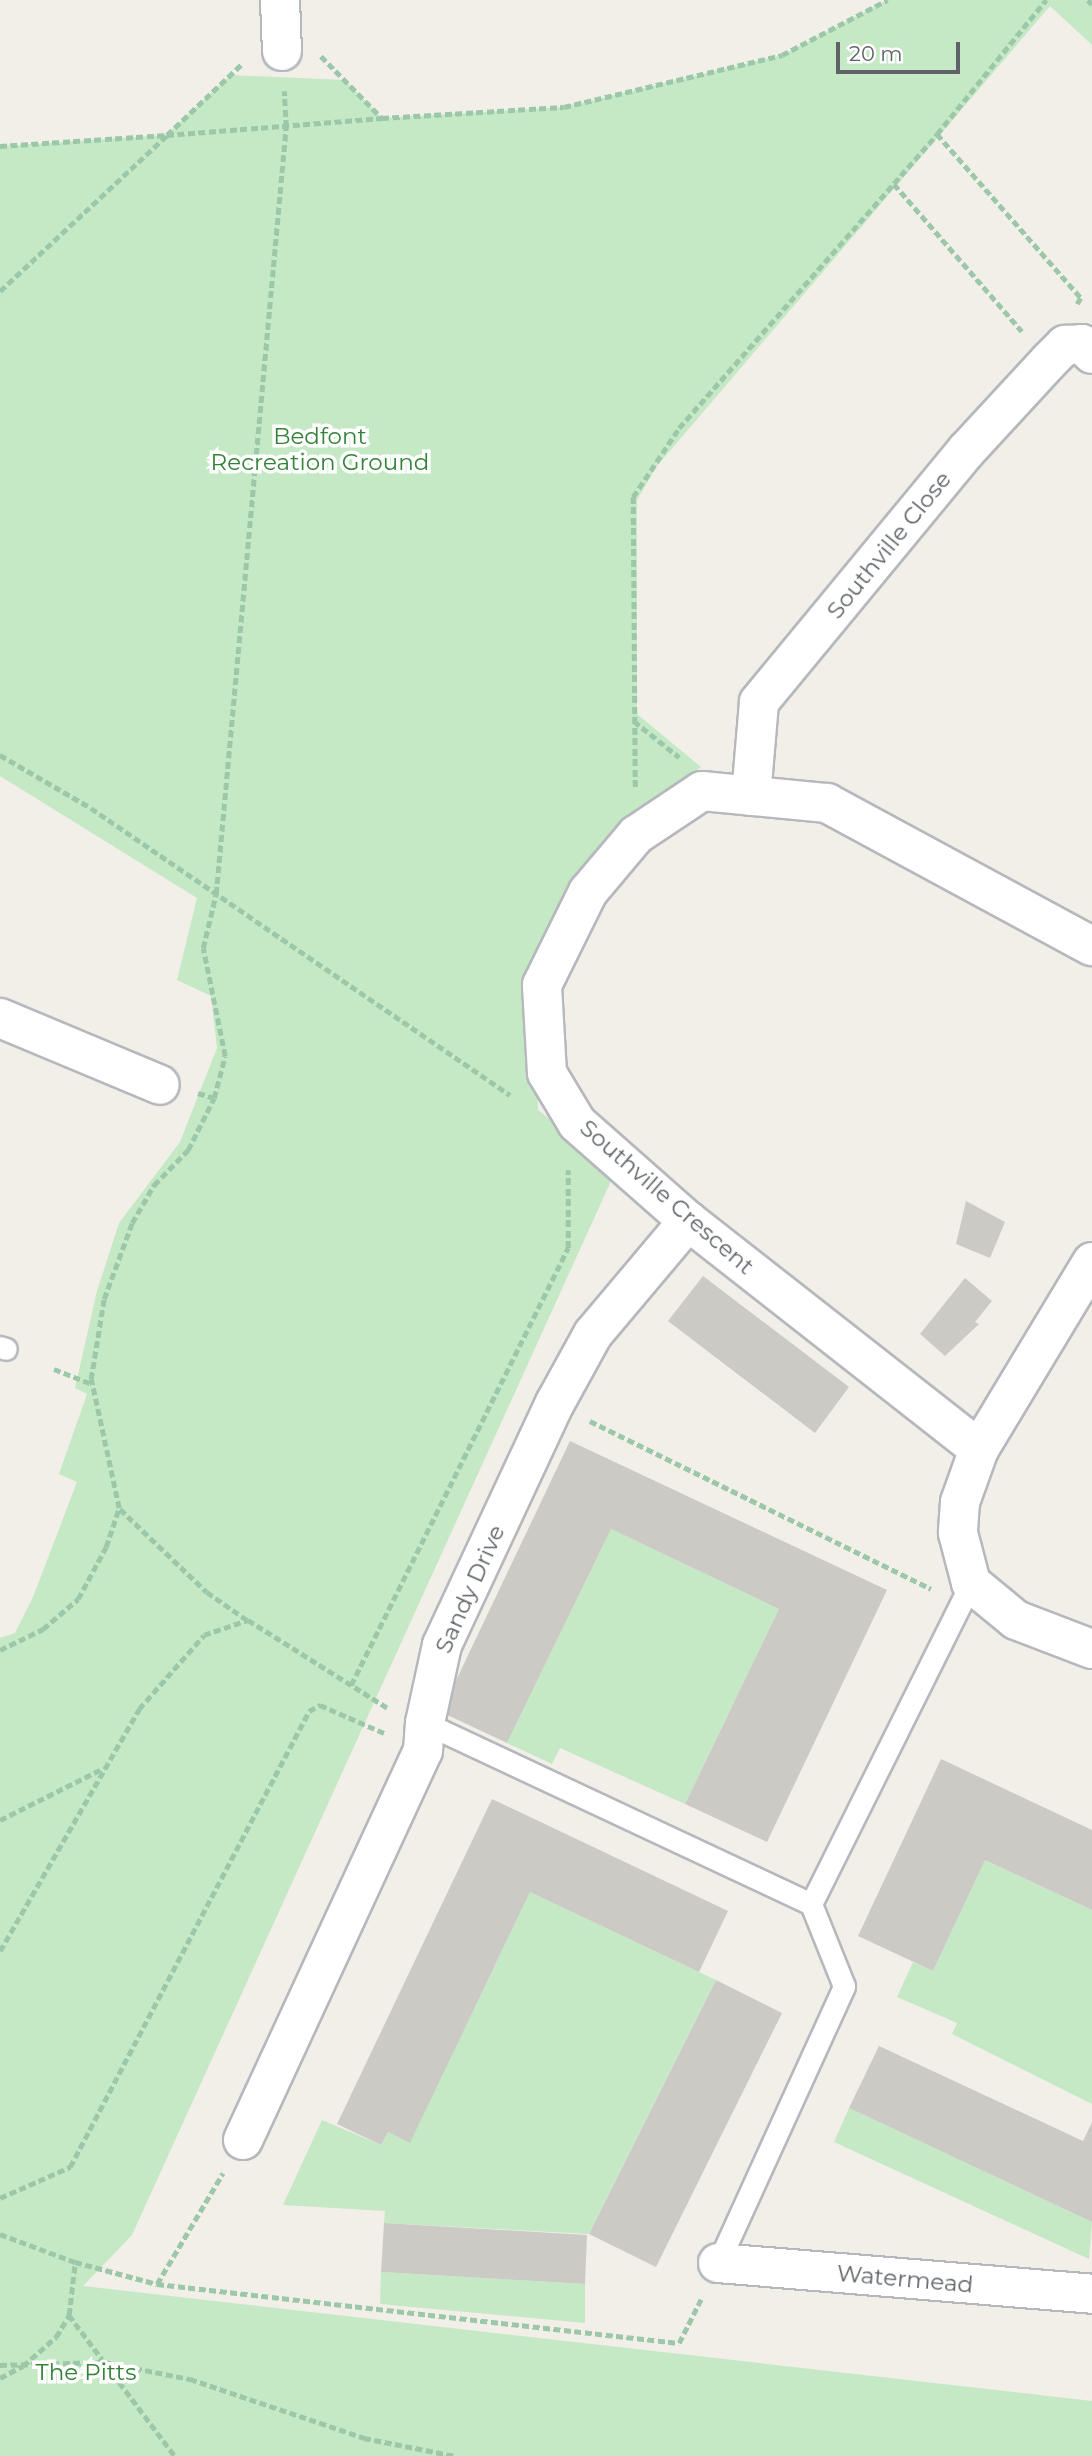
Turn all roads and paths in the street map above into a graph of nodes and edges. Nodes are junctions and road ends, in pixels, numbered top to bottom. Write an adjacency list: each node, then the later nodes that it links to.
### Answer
1 (280, 0): 6 (street)
2 (887, 0): 7 (path)
3 (1046, 0): 9 (path)
4 (1088, 0): 5 (path)
5 (1092, 4)
6 (282, 51): 7 (path); 8 (path); 10 (path)
7 (382, 118): 8 (path)
8 (286, 127): 10 (path); 22 (path)
9 (937, 134): 12 (path); 14 (path)
10 (167, 135): 11 (path); 13 (path)
11 (0, 146)
12 (894, 184): 16 (path); 17 (path)
13 (0, 291)
14 (1077, 305)
15 (1092, 354): 16 (street, Southville Close)
16 (1049, 361): 20 (street, Southville Close)
17 (634, 720): 19 (path); 21 (path)
18 (0, 755): 22 (path)
19 (702, 791): 20 (street); 28 (street, Southville Crescent)
20 (751, 796): 23 (street)
21 (635, 797)
22 (216, 894): 26 (path); 31 (path)
23 (1092, 946)
24 (0, 1018): 25 (street)
25 (160, 1085)
26 (521, 1103)
27 (568, 1166): 39 (path)
28 (688, 1221): 32 (street, Sandy Drive); 33 (street, Southville Crescent)
29 (1092, 1262): 33 (street)
30 (54, 1369): 31 (path)
31 (92, 1384): 34 (path)
32 (555, 1404): 35 (path); 40 (street, Sandy Drive)
33 (979, 1449): 35 (street)
34 (119, 1508): 36 (path); 38 (path)
35 (966, 1593): 37 (street); 43 (lane)
36 (248, 1620): 39 (path); 41 (path)
37 (1092, 1649)
38 (0, 1650)
39 (351, 1685): 40 (path)
40 (424, 1737): 43 (lane); 45 (street, Sandy Drive); 46 (path)
41 (105, 1768): 42 (path); 44 (path)
42 (0, 1820)
43 (811, 1904): 49 (lane)
44 (0, 1951)
45 (243, 2140): 50 (path)
46 (0, 2199)
47 (0, 2234): 48 (path)
48 (75, 2262): 50 (path); 52 (path)
49 (718, 2263): 50 (path); 51 (street, Watermead)
50 (158, 2284)
51 (1092, 2294)
52 (69, 2315): 53 (path); 55 (path)
53 (104, 2362): 55 (path); 57 (path); 58 (path)
54 (0, 2365): 55 (path)
55 (23, 2366): 56 (path)
56 (0, 2378)
57 (175, 2456)
58 (456, 2456)

